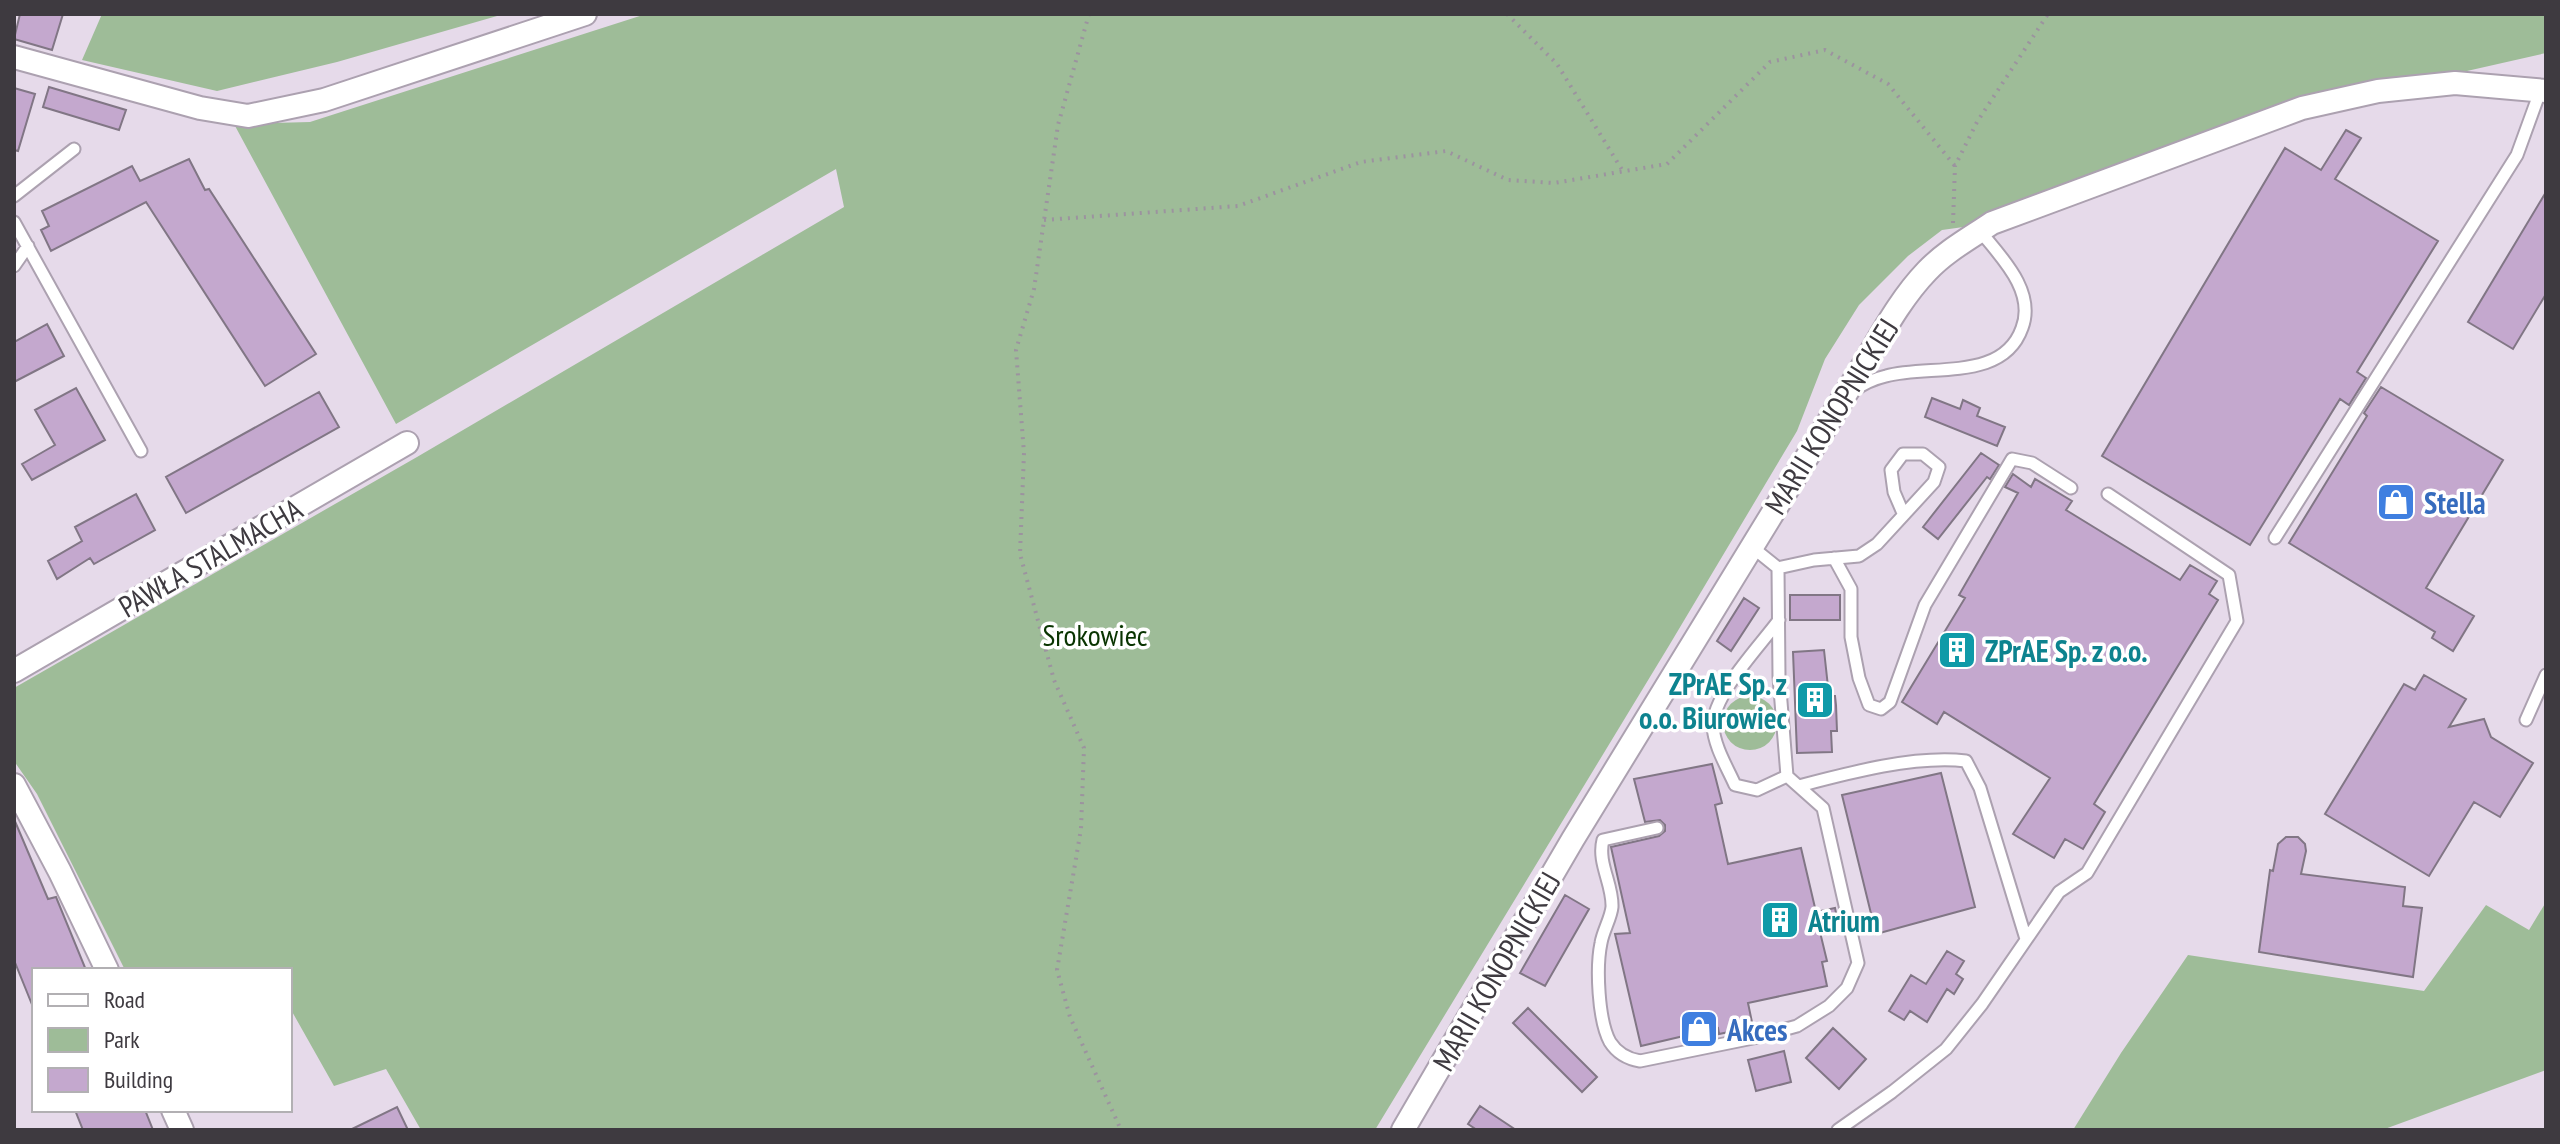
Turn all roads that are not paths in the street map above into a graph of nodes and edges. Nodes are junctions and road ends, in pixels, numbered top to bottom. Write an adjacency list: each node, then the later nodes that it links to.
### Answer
1 (585, 14): 2 (street)
2 (14, 57)
3 (2544, 89): 7 (street, MARII KONOPNICKIEJ); 16 (lane)
4 (74, 149): 5 (lane)
5 (14, 196)
6 (14, 222): 8 (lane)
7 (1980, 231): 10 (street, MARII KONOPNICKIEJ); 10 (lane)
8 (28, 246): 9 (lane); 12 (lane)
9 (14, 266)
10 (1842, 398): 17 (street, MARII KONOPNICKIEJ)
11 (407, 443): 21 (street, PAWŁA STALMACHA)
12 (141, 451)
13 (2071, 488): 18 (lane)
14 (2108, 494): 28 (lane)
15 (1903, 513): 15 (lane); 18 (lane)
16 (2275, 538)
17 (1751, 546): 19 (lane); 30 (street, MARII KONOPNICKIEJ)
18 (1834, 558): 19 (lane)
19 (1778, 568): 20 (lane)
20 (1779, 620): 24 (lane); 24 (lane)
21 (14, 671)
22 (2546, 675): 23 (lane)
23 (2526, 720)
24 (1787, 776): 26 (lane)
25 (14, 785): 29 (street)
26 (1799, 786): 27 (lane); 28 (lane)
27 (1657, 828)
28 (2026, 939): 31 (lane)
29 (106, 968)
30 (1403, 1130)
31 (1838, 1130)

